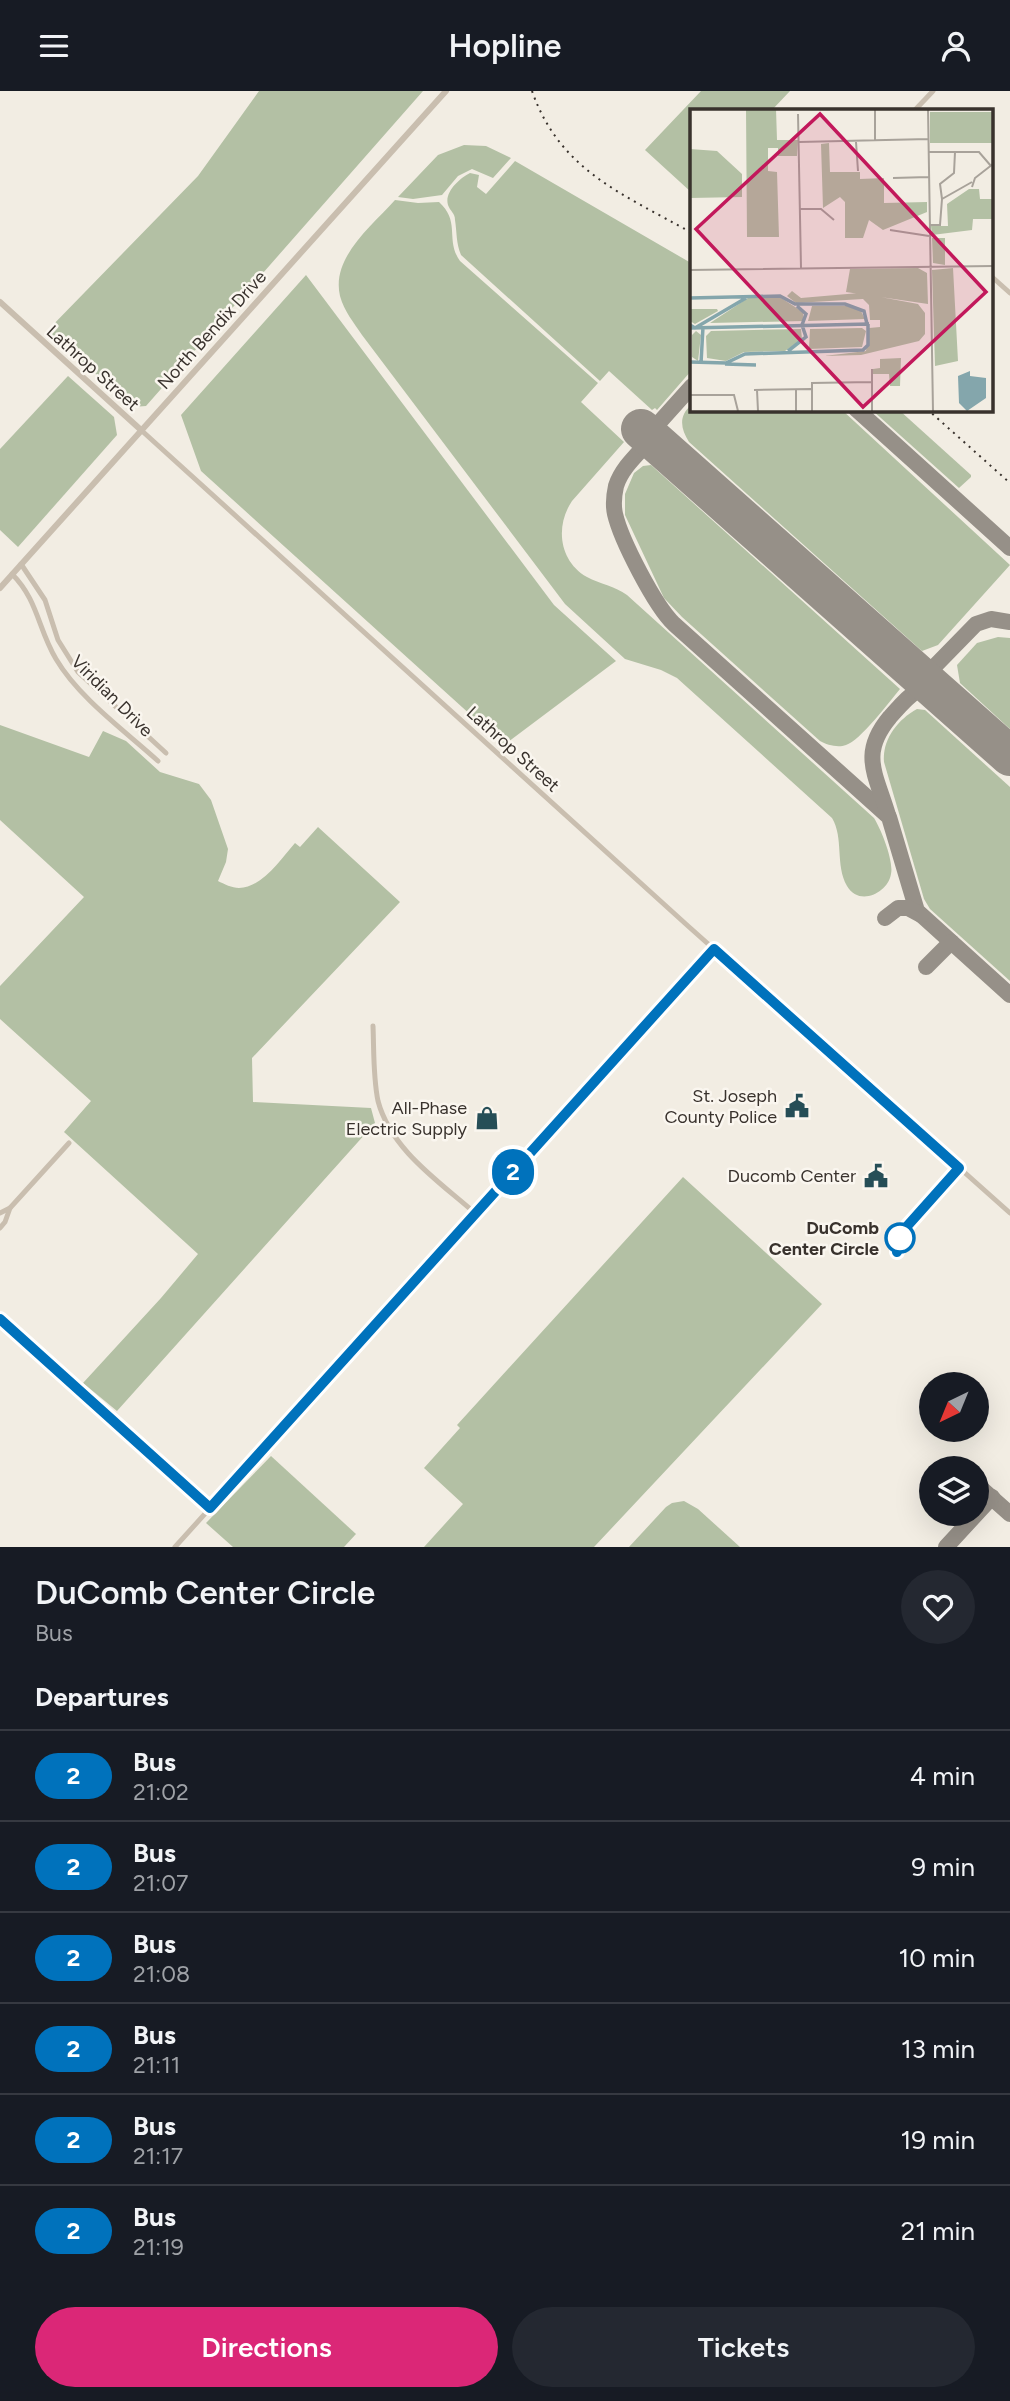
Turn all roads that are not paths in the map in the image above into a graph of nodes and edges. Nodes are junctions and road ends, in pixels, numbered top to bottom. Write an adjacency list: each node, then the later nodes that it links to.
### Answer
1 (446, 91): 7 (street, North Bendix Drive)
2 (933, 91): 3 (street)
3 (916, 109)
4 (992, 277): 5 (street)
5 (1010, 293)
6 (0, 302): 7 (street, Lathrop Street)
7 (141, 430): 8 (street, North Bendix Drive); 13 (street, Lathrop Street)
8 (21, 565): 9 (street, North Bendix Drive); 11 (street, Viridian Drive)
9 (12, 574): 10 (street, North Bendix Drive); 12 (street, Viridian Drive)
10 (0, 588)
11 (166, 753)
12 (158, 761)
13 (714, 949): 18 (street, Lathrop Street); 19 (street)
14 (373, 1025): 19 (street)
15 (69, 1143): 16 (street)
16 (10, 1208): 17 (street); 20 (street)
17 (0, 1213)
18 (1010, 1213)
19 (476, 1214): 22 (street)
20 (0, 1228)
21 (0, 1319): 22 (street)
22 (210, 1508): 23 (street)
23 (175, 1547)

